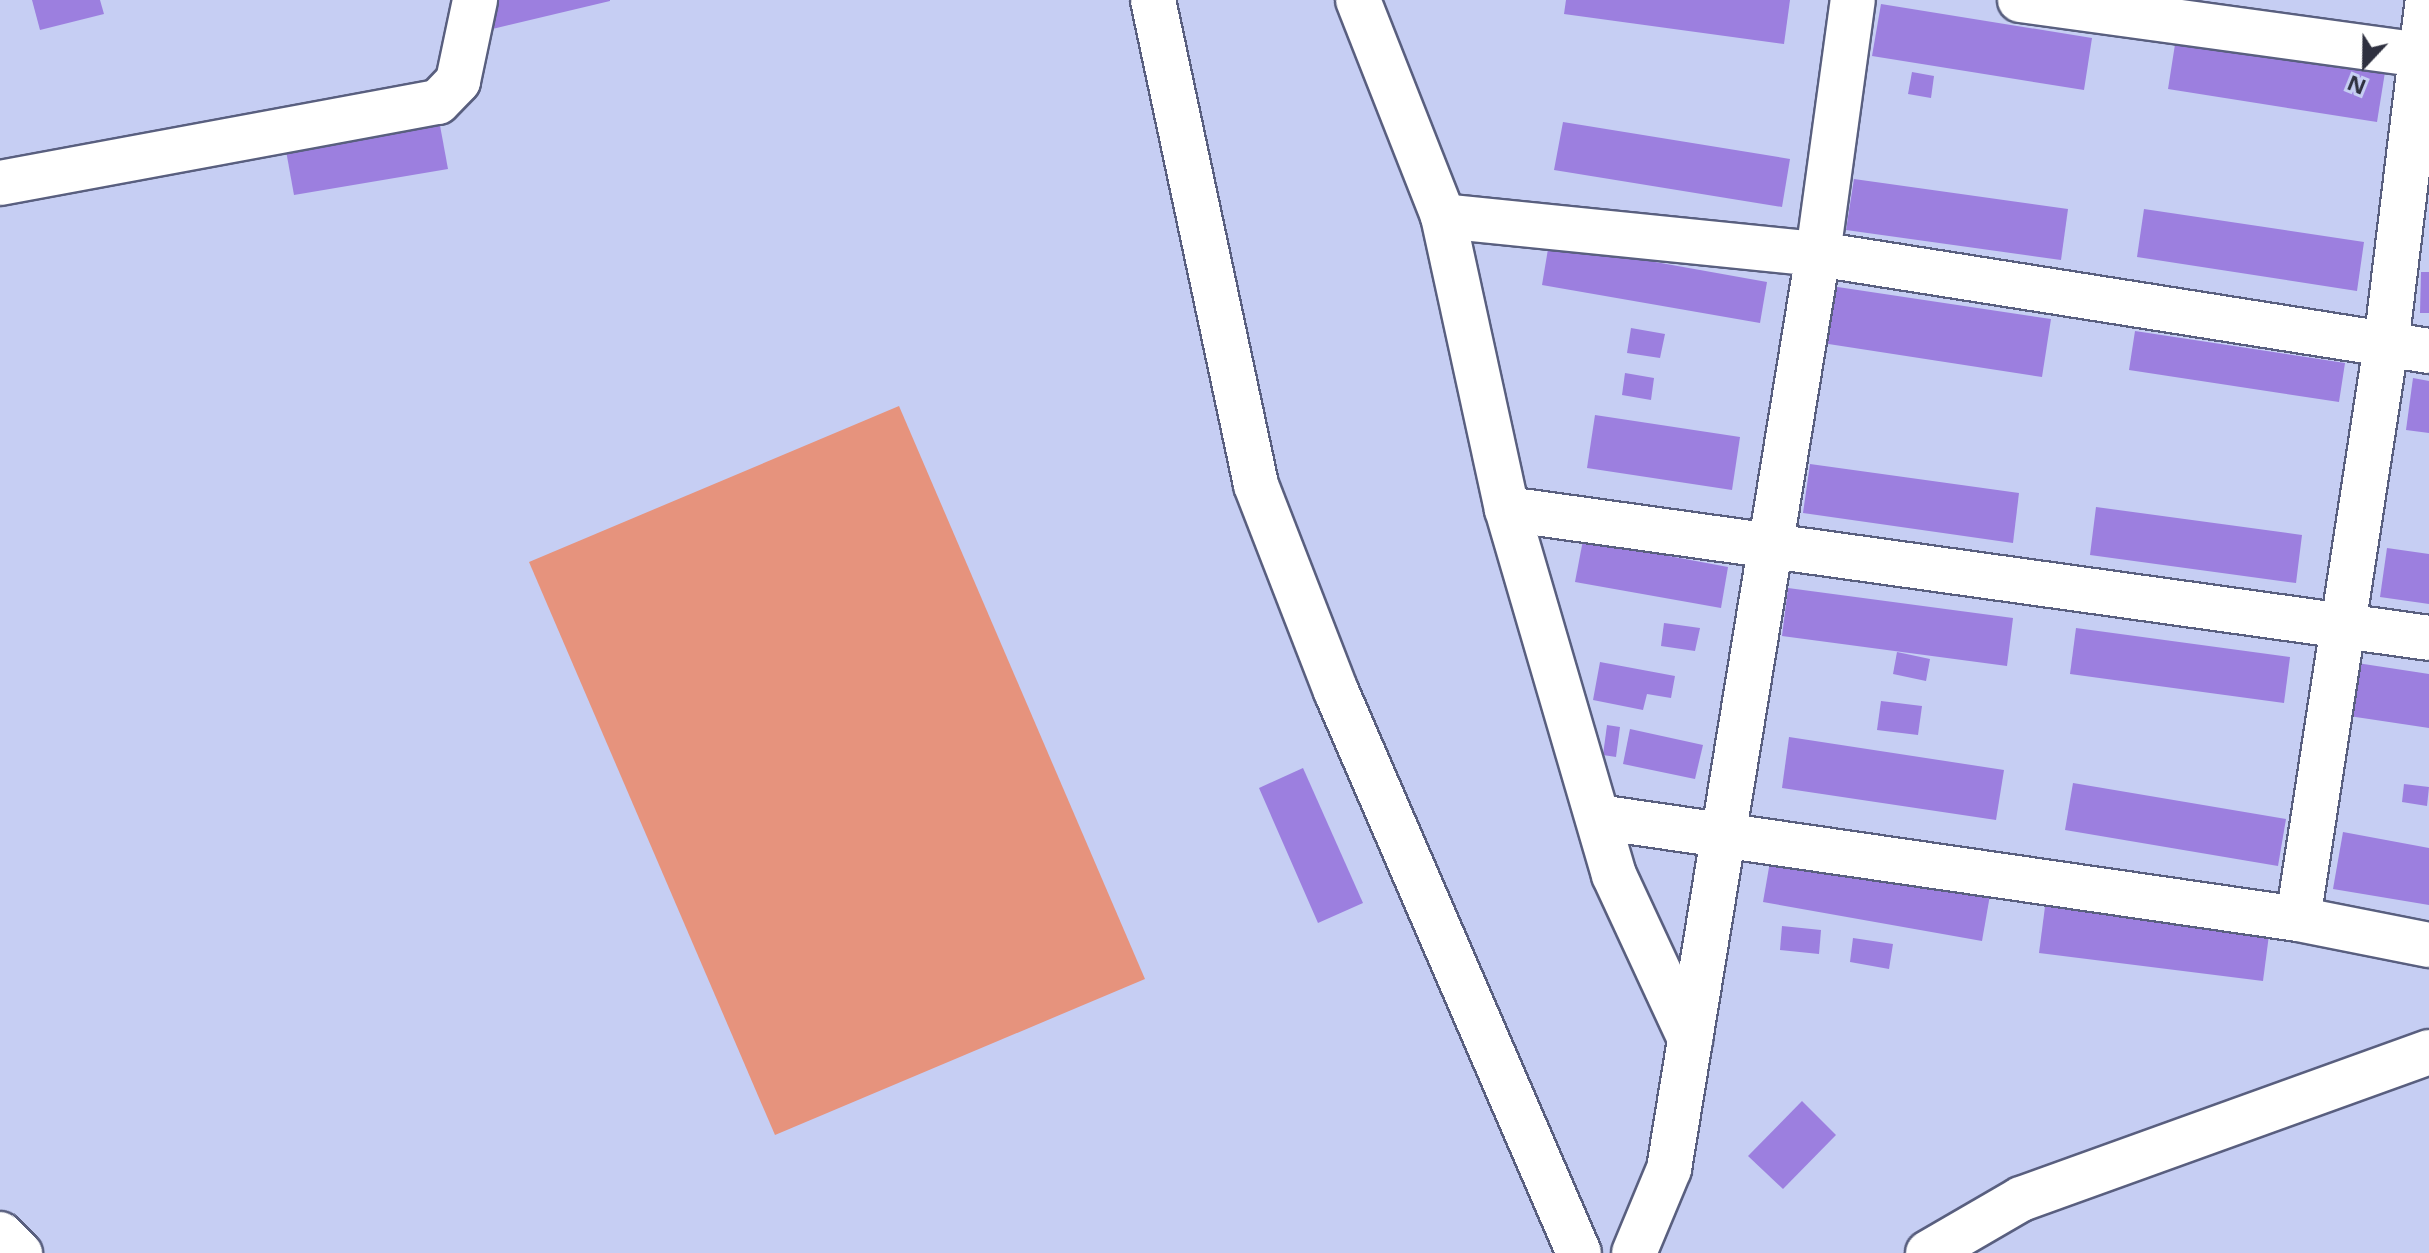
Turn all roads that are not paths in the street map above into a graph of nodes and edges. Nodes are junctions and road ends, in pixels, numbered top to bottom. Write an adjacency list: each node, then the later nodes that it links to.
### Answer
1 (475, 0): 9 (street)
2 (1153, 0): 26 (street)
3 (1358, 0): 10 (street)
4 (1853, 0): 11 (street)
5 (2020, 0): 7 (street)
6 (2428, 0): 8 (street)
7 (2146, 8): 8 (street)
8 (2419, 55): 12 (street)
9 (0, 183)
10 (1443, 216): 11 (street); 14 (street)
11 (1818, 254): 12 (street); 15 (street)
12 (2386, 345): 13 (street); 16 (street)
13 (2429, 351)
14 (1507, 509): 15 (street); 18 (street)
15 (1770, 548): 16 (street); 19 (street)
16 (2340, 624): 17 (street); 20 (street)
17 (2429, 638)
18 (1598, 817): 19 (street); 22 (street)
19 (1725, 835): 20 (street); 22 (street)
20 (2298, 919): 21 (street)
21 (2429, 945)
22 (1690, 1039): 27 (street)
23 (2429, 1052): 28 (street)
24 (0, 1234): 25 (street)
25 (20, 1253)
26 (1579, 1253)
27 (1634, 1253)
28 (1928, 1253)

